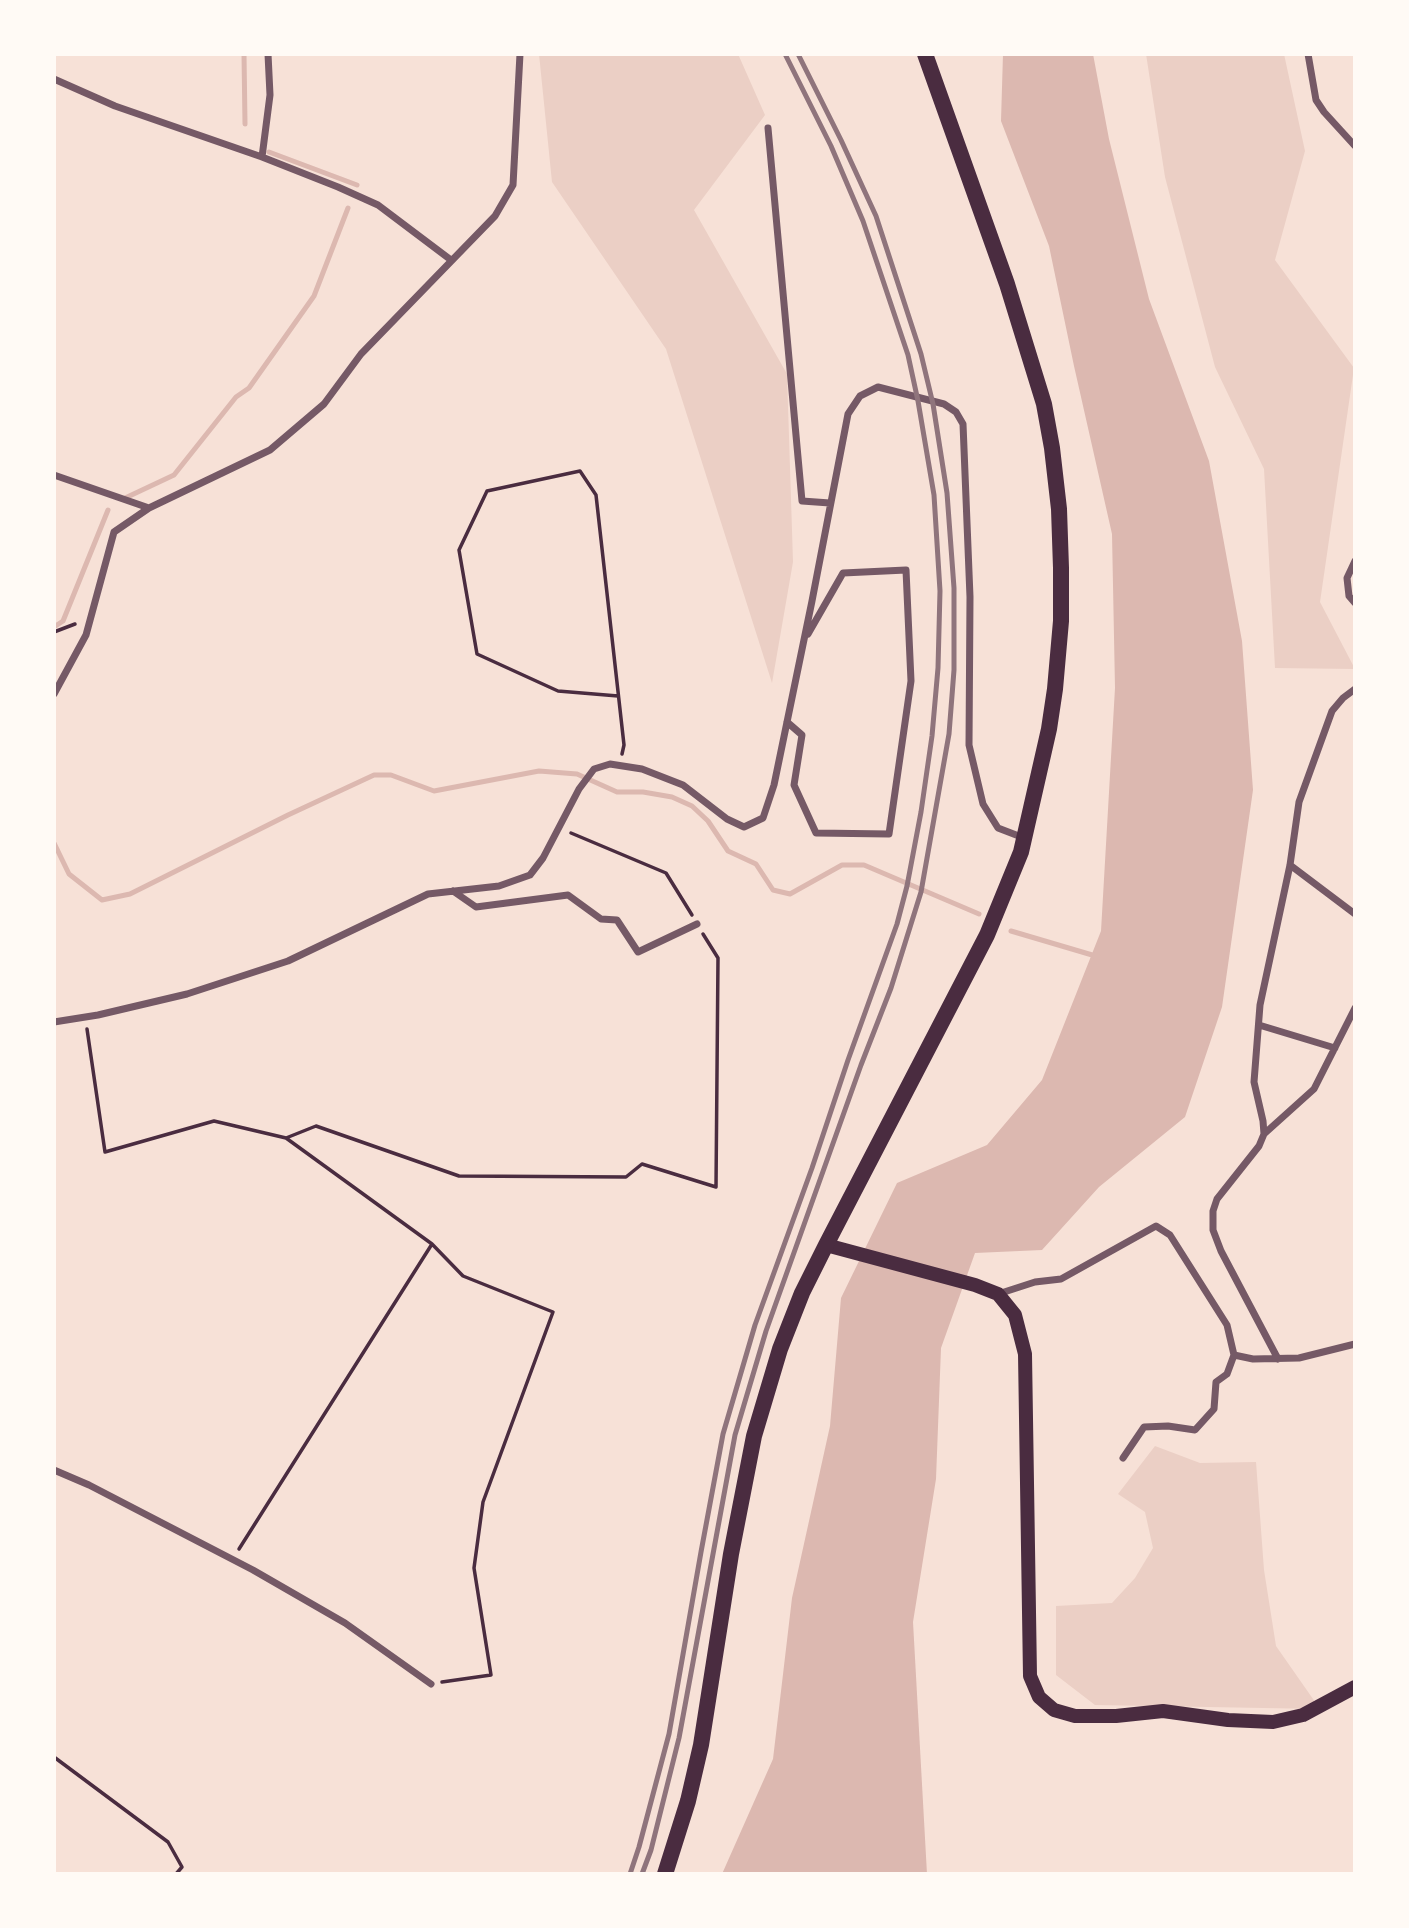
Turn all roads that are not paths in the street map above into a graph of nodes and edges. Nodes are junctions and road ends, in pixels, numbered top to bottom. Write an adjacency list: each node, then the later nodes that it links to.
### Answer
1 (268, 54): 8 (street)
2 (520, 54): 9 (street)
3 (925, 54): 19 (highway)
4 (1308, 54): 7 (street)
5 (54, 79): 8 (street)
6 (768, 128): 11 (street)
7 (1355, 146)
8 (262, 157): 9 (street)
9 (451, 260): 12 (street)
10 (54, 475): 12 (street)
11 (830, 503): 15 (street); 19 (street)
12 (149, 508): 17 (street)
13 (1355, 561): 14 (street)
14 (1355, 603)
15 (804, 641): 18 (street); 18 (street)
16 (1355, 690): 20 (street)
17 (54, 694)
18 (786, 722): 21 (street)
19 (1024, 838): 29 (highway)
20 (1290, 865): 22 (street); 26 (street)
21 (453, 891): 23 (street); 25 (street)
22 (1355, 914)
23 (697, 924)
24 (1355, 1008): 27 (street)
25 (54, 1021)
26 (1259, 1025): 27 (street); 28 (street)
27 (1335, 1048): 28 (street)
28 (1264, 1134): 33 (street)
29 (826, 1245): 30 (main road); 38 (highway)
30 (998, 1294): 32 (street); 37 (main road)
31 (1355, 1344): 33 (street)
32 (1234, 1355): 33 (street); 34 (street)
33 (1278, 1359)
34 (1123, 1458)
35 (54, 1470): 36 (street)
36 (430, 1684)
37 (1355, 1687)
38 (665, 1874)

